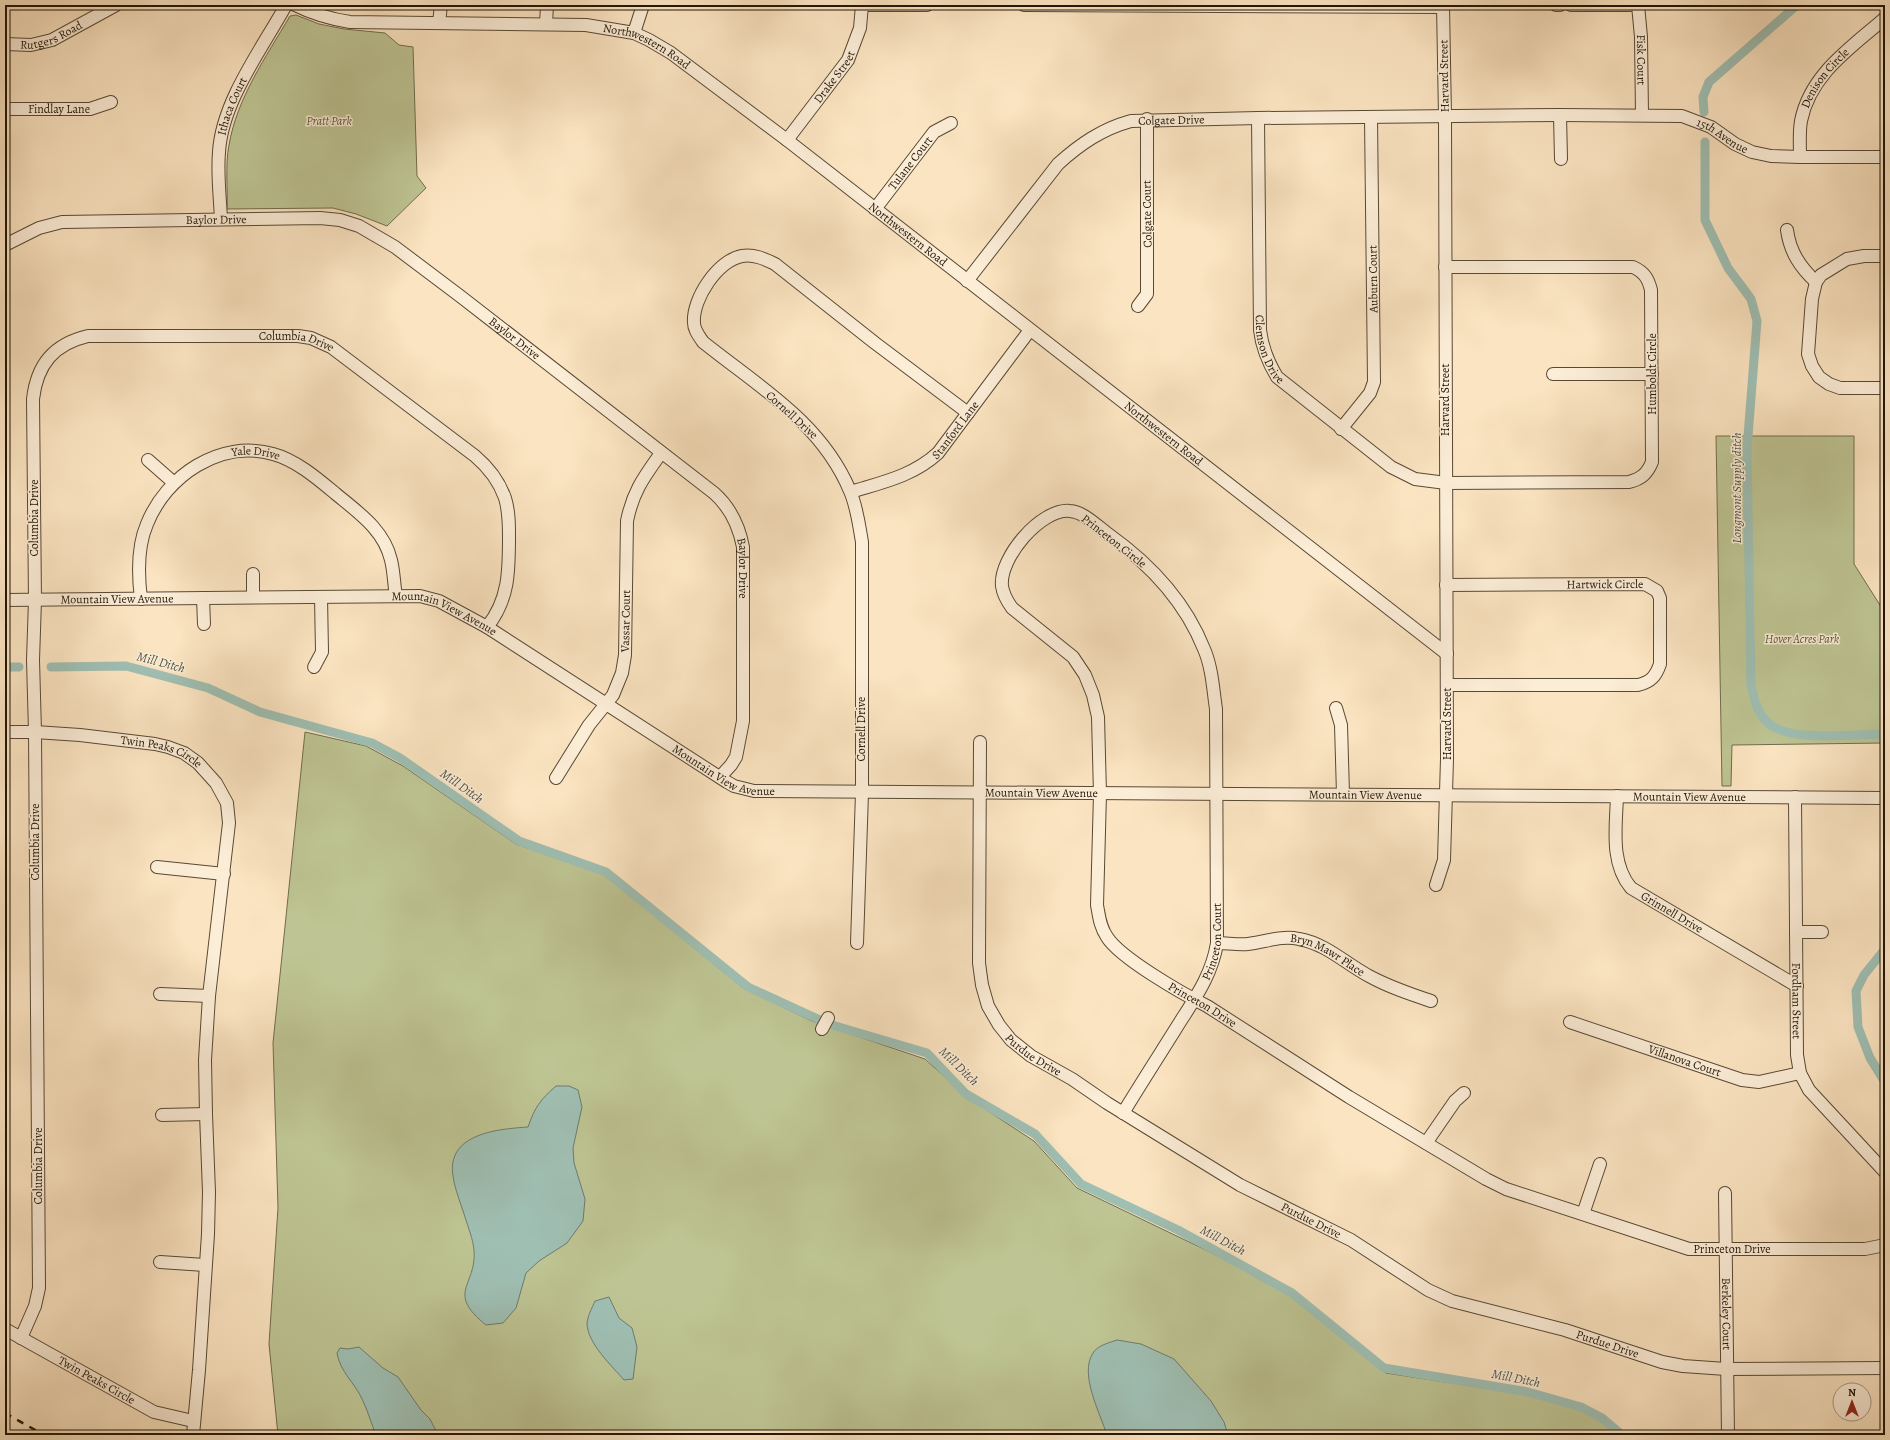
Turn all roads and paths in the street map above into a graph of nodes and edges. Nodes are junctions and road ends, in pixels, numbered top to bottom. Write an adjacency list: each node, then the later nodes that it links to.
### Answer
1 (286, 5): 37 (street, Ithaca Court)
2 (294, 5): 19 (street, Northwestern Road)
3 (440, 5): 19 (street)
4 (546, 5): 20 (street)
5 (643, 5): 21 (street)
6 (862, 5): 32 (street, Drake Street)
7 (869, 5): 8 (street)
8 (927, 5)
9 (1024, 5): 10 (street)
10 (1075, 5): 16 (street)
11 (1556, 5): 12 (street)
12 (1560, 5)
13 (1571, 5): 14 (street)
14 (1630, 5)
15 (1638, 5): 26 (street, Fisk Court)
16 (1443, 6): 28 (street, Harvard Street)
17 (108, 7): 22 (street, Rutgers Road)
18 (1885, 18): 35 (street, Denison Circle)
19 (439, 23): 20 (street, Northwestern Road)
20 (546, 24): 21 (street, Northwestern Road)
21 (634, 33): 32 (street, Northwestern Road)
22 (5, 44)
23 (111, 102): 24 (street, Findlay Lane)
24 (5, 110)
25 (1560, 115): 26 (street, 15th Avenue); 28 (street, 15th Avenue); 34 (street)
26 (1642, 115): 35 (street, 15th Avenue)
27 (1371, 117): 28 (street, Colgate Drive); 29 (street, Colgate Drive); 50 (street, Auburn Court)
28 (1445, 117): 41 (street, Harvard Street)
29 (1258, 118): 30 (street, Colgate Drive); 50 (street, Clemson Drive)
30 (1147, 119): 42 (street, Colgate Drive); 44 (street, Colgate Court)
31 (951, 123): 36 (street, Tulane Court)
32 (787, 140): 36 (street, Northwestern Road)
33 (1885, 157): 35 (street, 15th Avenue)
34 (1560, 158)
35 (1800, 158)
36 (875, 209): 42 (street, Northwestern Road)
37 (221, 219): 39 (street, Baylor Drive); 51 (street, Baylor Drive)
38 (1787, 230): 43 (street)
39 (5, 245)
40 (1885, 256): 43 (street)
41 (1445, 268): 47 (street, Humboldt Circle); 54 (street, Harvard Street)
42 (967, 281): 45 (street, Northwestern Road)
43 (1816, 282): 48 (street)
44 (1138, 306)
45 (1030, 330): 49 (street, Stanford Lane); 67 (street, Northwestern Road)
46 (1553, 374): 47 (street)
47 (1652, 374): 54 (street, Humboldt Circle)
48 (1885, 388)
49 (968, 413): 55 (street, Stanford Lane); 55 (street, Cornell Drive)
50 (1341, 429): 54 (street, Clemson Drive)
51 (661, 453): 70 (street, Vassar Court); 75 (street, Baylor Drive)
52 (148, 460): 53 (street)
53 (173, 482): 58 (street, Yale Drive); 62 (street, Yale Drive)
54 (1446, 483): 57 (street, Harvard Street)
55 (851, 492): 77 (street, Cornell Drive)
56 (253, 574): 59 (street)
57 (1446, 585): 67 (street, Harvard Street); 69 (street, Hartwick Circle)
58 (396, 596): 61 (street, Mountain View Avenue); 66 (street, Mountain View Avenue)
59 (253, 597): 60 (street, Mountain View Avenue); 61 (street, Mountain View Avenue)
60 (203, 598): 62 (street, Mountain View Avenue); 65 (street)
61 (321, 598): 68 (street)
62 (141, 599): 64 (street, Mountain View Avenue)
63 (5, 600): 64 (street, Mountain View Avenue)
64 (35, 600): 66 (street, Columbia Drive); 73 (street, Columbia Drive)
65 (204, 624)
66 (486, 627): 70 (street, Mountain View Avenue)
67 (1447, 654): 69 (street, Harvard Street)
68 (314, 667)
69 (1447, 685): 82 (street, Harvard Street)
70 (606, 704): 75 (street, Mountain View Avenue); 76 (street, Vassar Court)
71 (1336, 708): 81 (street)
72 (5, 732): 73 (street, Twin Peaks Circle)
73 (35, 732): 87 (street, Twin Peaks Circle); 114 (street, Columbia Drive)
74 (980, 742): 78 (street, Purdue Drive)
75 (720, 777): 77 (street, Mountain View Avenue)
76 (556, 778)
77 (862, 793): 78 (street, Mountain View Avenue); 92 (street, Cornell Drive)
78 (981, 793): 79 (street, Mountain View Avenue); 101 (street, Purdue Drive)
79 (1100, 794): 80 (street, Mountain View Avenue); 80 (street, Princeton Circle); 96 (street, Princeton Drive)
80 (1216, 794): 81 (street, Mountain View Avenue); 91 (street, Princeton Court)
81 (1343, 794): 82 (street, Mountain View Avenue)
82 (1446, 794): 83 (street, Mountain View Avenue); 88 (street, Harvard Street)
83 (1617, 796): 84 (street, Mountain View Avenue); 93 (street, Grinnell Drive)
84 (1795, 797): 85 (street, Mountain View Avenue); 89 (street, Fordham Street)
85 (1885, 798)
86 (157, 867): 87 (street)
87 (224, 874): 95 (street, Twin Peaks Circle)
88 (1436, 886)
89 (1796, 932): 90 (street); 93 (street, Fordham Street)
90 (1822, 932)
91 (1217, 943): 96 (street, Princeton Court); 97 (street, Bryn Mawr Place)
92 (857, 944)
93 (1797, 986): 99 (street, Fordham Street)
94 (160, 994): 95 (street)
95 (209, 996): 102 (street, Twin Peaks Circle)
96 (1194, 1000): 101 (street, Princeton Court); 104 (street, Princeton Drive)
97 (1431, 1001)
98 (1570, 1022): 99 (street, Villanova Court)
99 (1800, 1073): 106 (street, Fordham Street)
100 (1464, 1093): 104 (street)
101 (1123, 1113): 115 (street, Purdue Drive)
102 (206, 1114): 103 (street); 112 (street, Twin Peaks Circle)
103 (162, 1115)
104 (1426, 1143): 108 (street, Princeton Drive)
105 (1600, 1164): 108 (street)
106 (1885, 1172)
107 (1725, 1193): 110 (street, Berkeley Court)
108 (1584, 1214): 110 (street, Princeton Drive)
109 (1885, 1245): 110 (street, Princeton Drive)
110 (1727, 1250): 115 (street, Berkeley Court)
111 (160, 1262): 112 (street)
112 (205, 1265): 117 (street, Twin Peaks Circle)
113 (5, 1329): 114 (street, Twin Peaks Circle)
114 (21, 1338): 117 (street, Twin Peaks Circle)
115 (1726, 1368): 116 (street, Purdue Drive); 119 (street, Berkeley Court)
116 (1885, 1368)
117 (194, 1421): 118 (street, Twin Peaks Circle)
118 (193, 1435)
119 (1728, 1435)

